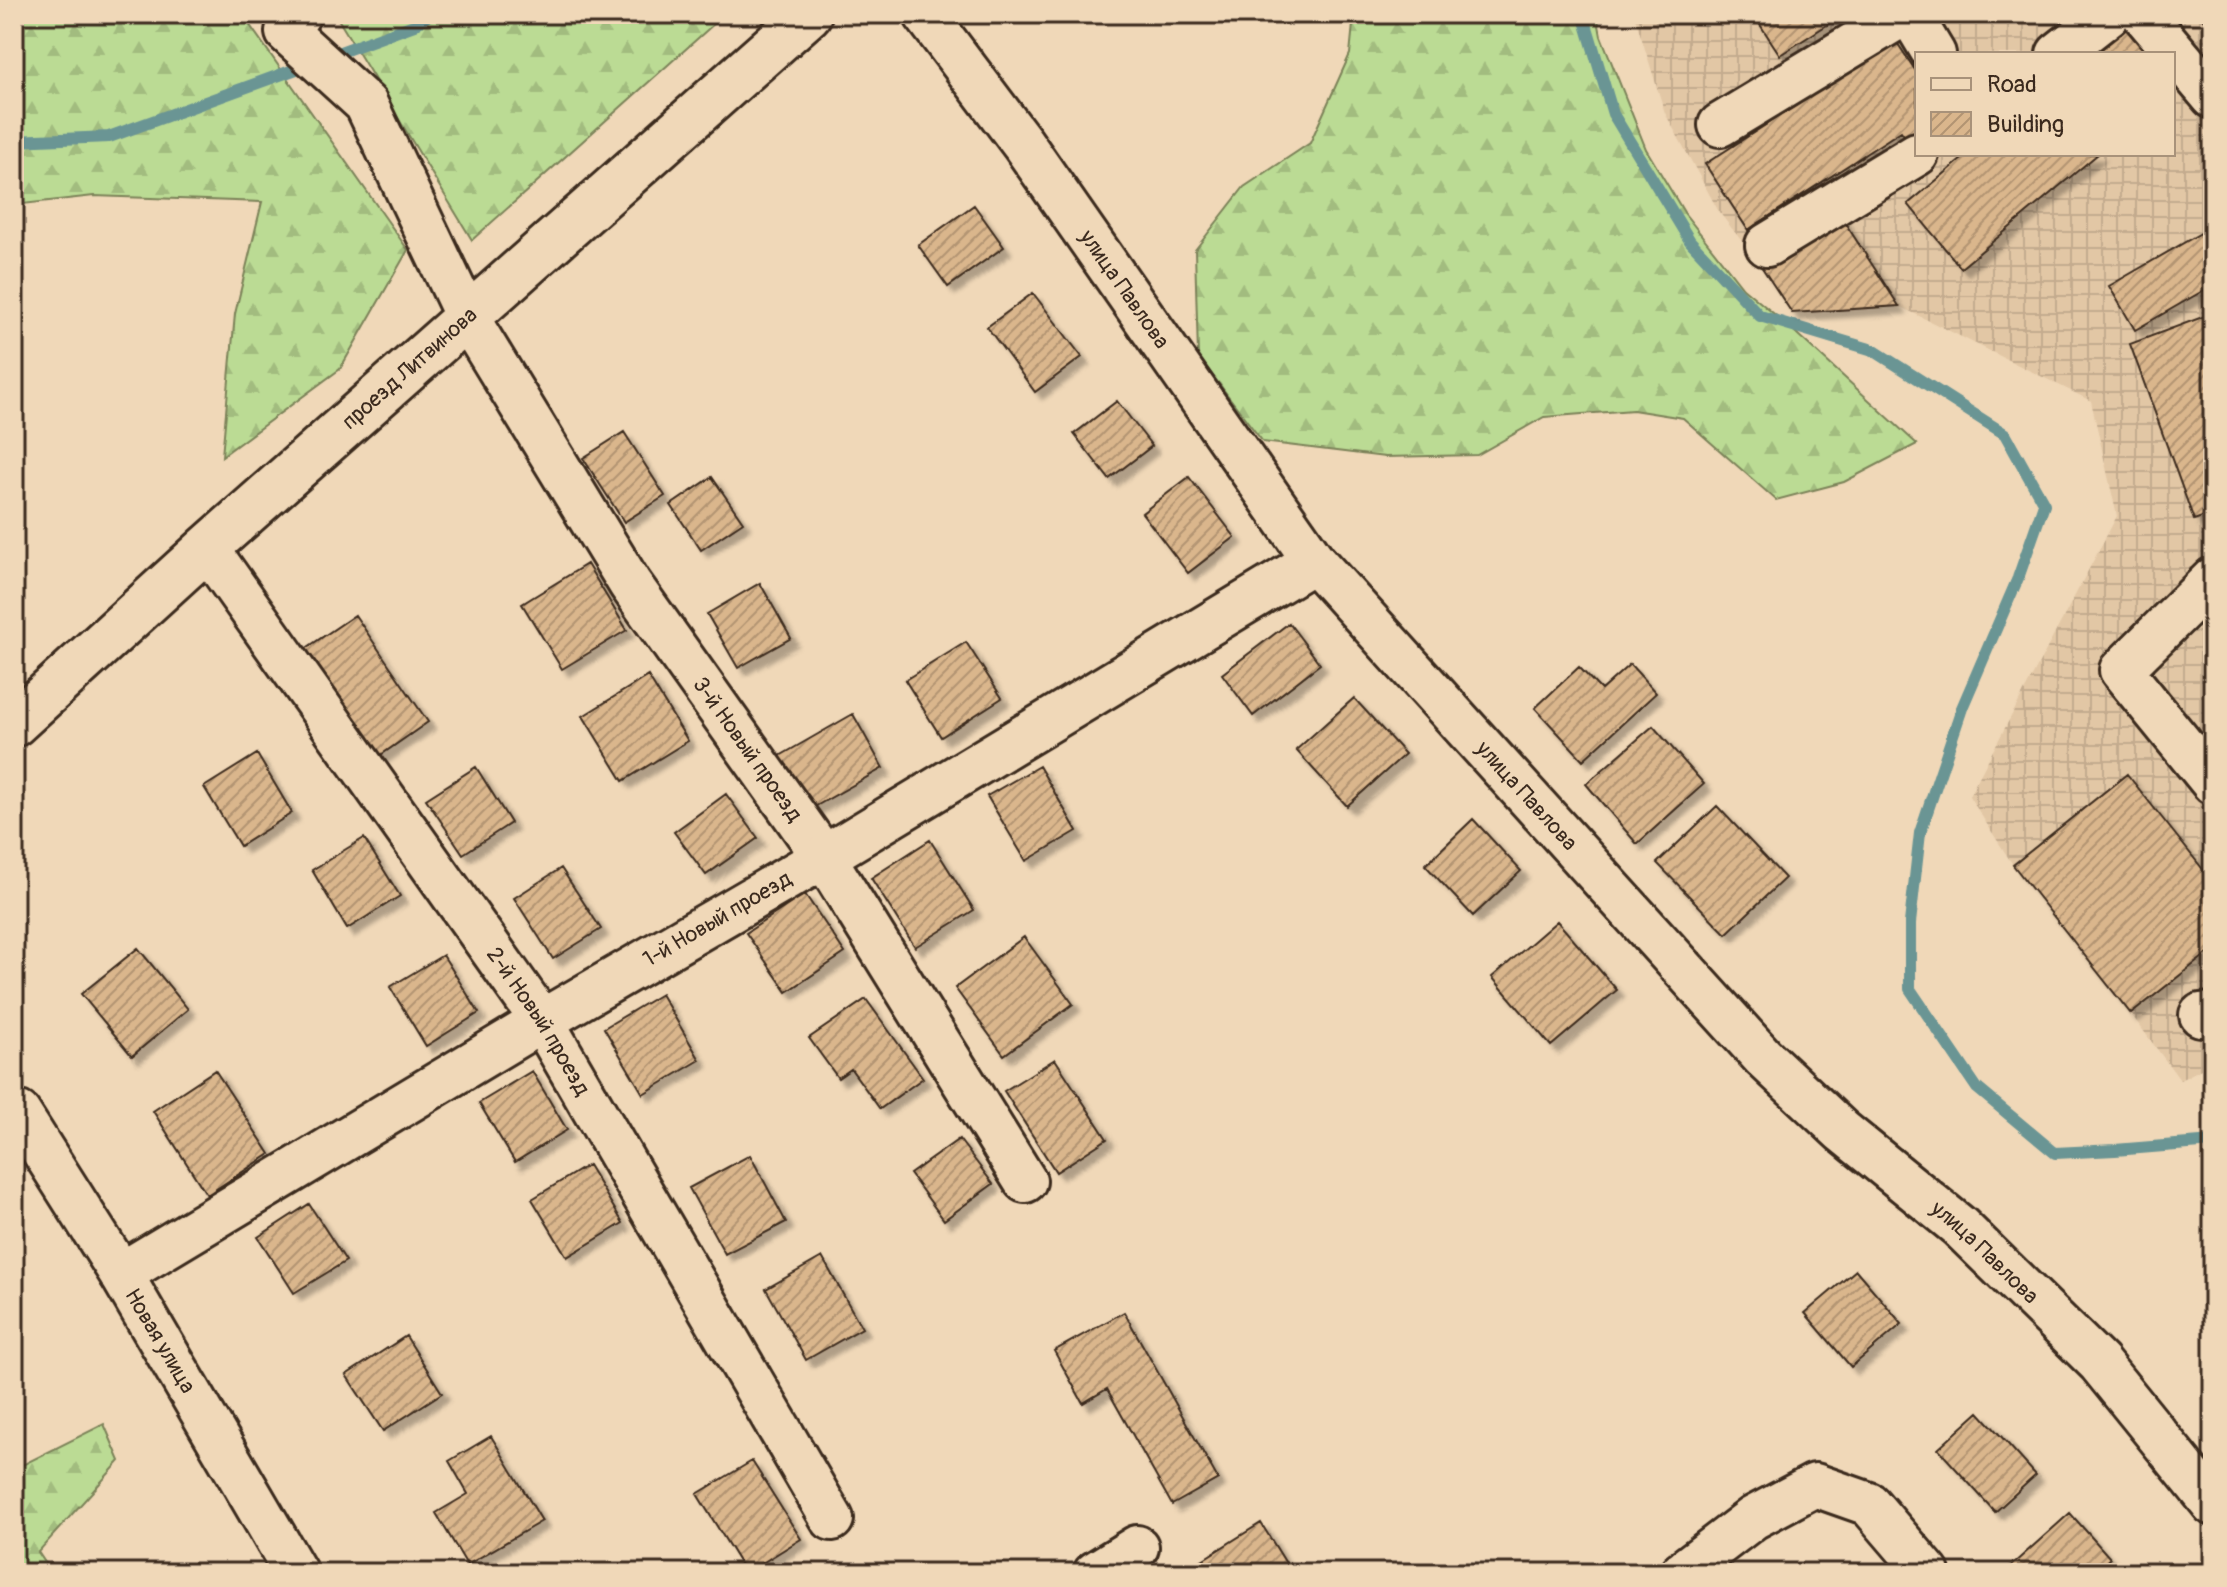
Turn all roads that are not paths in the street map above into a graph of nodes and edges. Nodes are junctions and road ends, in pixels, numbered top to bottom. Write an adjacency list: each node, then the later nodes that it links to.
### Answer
1 (299, 14): 13 (street, 3-й Новый проезд)
2 (809, 14): 13 (main road, проезд Литвинова)
3 (925, 14): 15 (street, улица Павлова)
4 (1907, 14): 7 (street); 10 (street)
5 (2109, 14): 8 (street)
6 (2143, 14): 9 (street)
7 (1933, 52)
8 (2061, 52)
9 (2213, 97)
10 (1720, 125)
11 (1915, 155): 12 (street)
12 (1767, 245)
13 (467, 317): 14 (main road, проезд Литвинова); 19 (street, 3-й Новый проезд)
14 (207, 548): 17 (main road, проезд Литвинова); 20 (street, 2-й Новый проезд)
15 (1314, 561): 19 (street, 1-й Новый проезд); 24 (street, улица Павлова)
16 (2213, 579): 18 (street)
17 (14, 724)
18 (2213, 783)
19 (824, 857): 20 (street, 1-й Новый проезд); 22 (street, 3-й Новый проезд)
20 (542, 1021): 23 (street, 1-й Новый проезд); 25 (street, 2-й Новый проезд)
21 (19, 1113): 23 (street, Новая улица)
22 (1025, 1181)
23 (121, 1274): 27 (street, Новая улица)
24 (2213, 1504)
25 (832, 1519)
26 (1137, 1547): 28 (street)
27 (296, 1573)
28 (1095, 1573)
29 (1681, 1573): 30 (street)
30 (1928, 1573)

